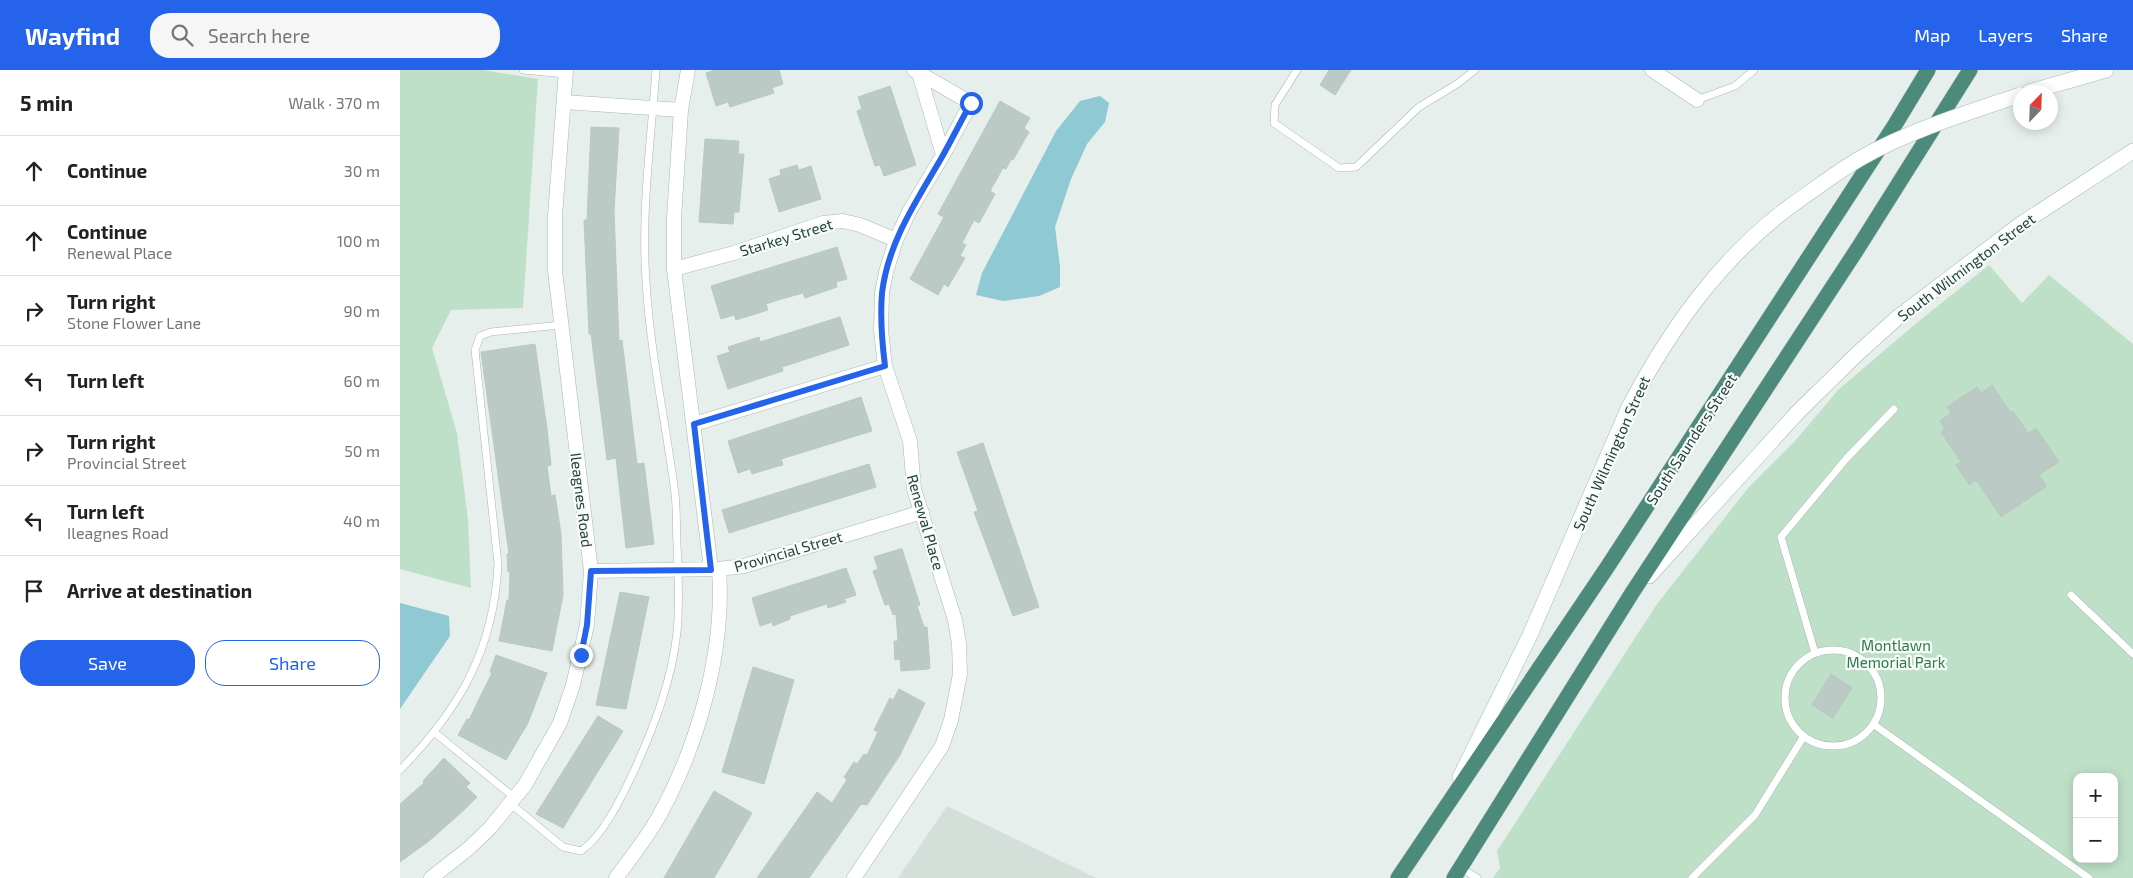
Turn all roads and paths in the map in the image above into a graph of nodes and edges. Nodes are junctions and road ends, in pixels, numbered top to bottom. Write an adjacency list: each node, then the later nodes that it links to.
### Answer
1 (523, 70): 12 (lane)
2 (656, 70): 17 (lane)
3 (688, 70): 18 (street)
4 (1297, 70): 5 (lane)
5 (1475, 70)
6 (1652, 70): 15 (street)
7 (1754, 70): 15 (lane)
8 (1928, 70): 40 (highway, South Saunders Street)
9 (1970, 70): 31 (highway)
10 (2106, 70): 13 (main road)
11 (916, 71): 20 (street); 20 (street, Renewal Place)
12 (566, 72): 16 (street, Ileagnes Road)
13 (2054, 85)
14 (2013, 97): 40 (main road, South Wilmington Street, bridge)
15 (1697, 100)
16 (564, 102): 17 (street); 23 (street, Ileagnes Road)
17 (653, 107): 18 (street); 29 (lane)
18 (680, 110): 22 (street)
19 (2133, 151): 31 (main road, South Wilmington Street)
20 (943, 155): 21 (street, Renewal Place)
21 (896, 240): 22 (street, Starkey Street); 24 (street, Renewal Place)
22 (674, 269): 26 (street)
23 (561, 325): 30 (street, Ileagnes Road); 36 (lane)
24 (885, 366): 26 (street); 27 (street, Renewal Place)
25 (1894, 410): 33 (lane)
26 (694, 424): 28 (street)
27 (922, 512): 28 (street, Provincial Street); 44 (street, Renewal Place)
28 (715, 569): 29 (street, Provincial Street); 43 (street)
29 (678, 570): 30 (street, Provincial Street); 39 (lane)
30 (591, 571): 39 (street, Ileagnes Road)
31 (1632, 593): 41 (highway, South Wilmington Street)
32 (2070, 595): 34 (lane)
33 (1815, 653): 35 (lane); 37 (lane)
34 (2133, 654)
35 (1873, 724): 37 (lane); 48 (lane)
36 (434, 732): 38 (lane); 39 (lane)
37 (1804, 736): 47 (lane)
38 (400, 770)
39 (513, 801): 42 (street, Ileagnes Road)
40 (1447, 804): 45 (highway, South Wilmington Street)
41 (1457, 873): 46 (lane)
42 (431, 878)
43 (616, 878)
44 (854, 878)
45 (1398, 878)
46 (1477, 878)
47 (1692, 878)
48 (2089, 878)

